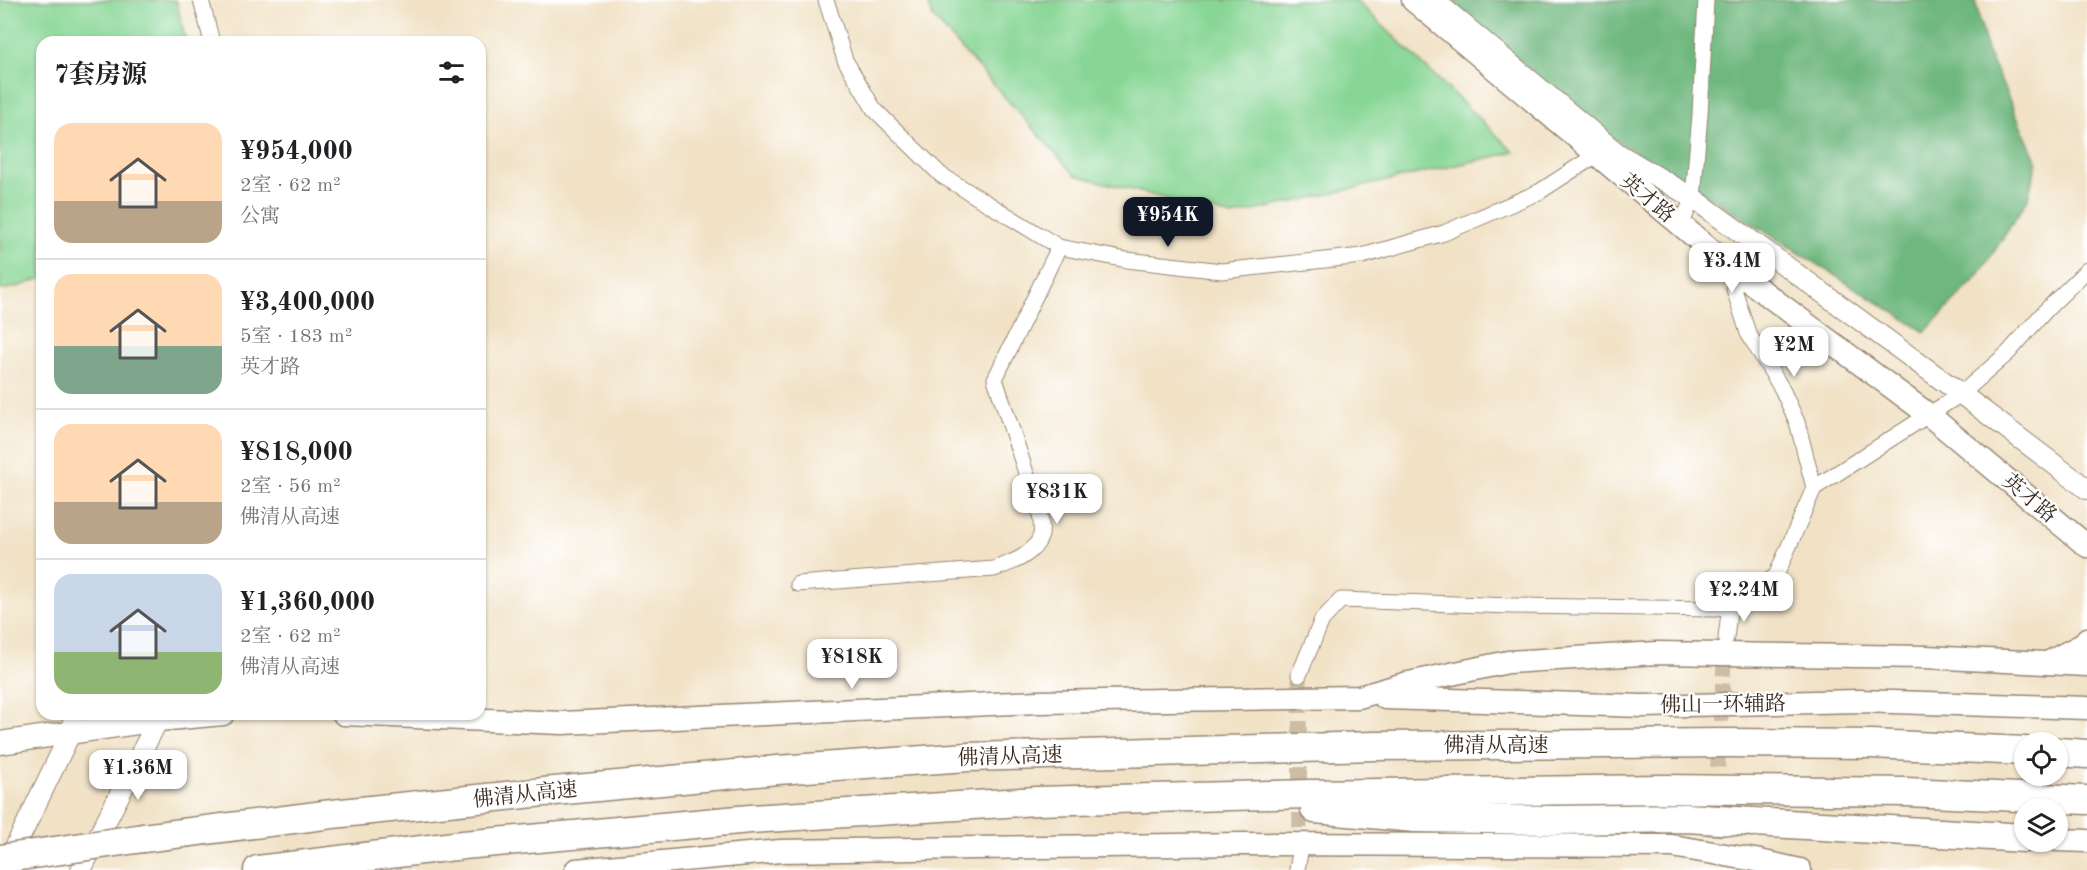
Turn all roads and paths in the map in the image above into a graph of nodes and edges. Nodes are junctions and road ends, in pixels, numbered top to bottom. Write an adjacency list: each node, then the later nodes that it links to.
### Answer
1 (201, 0): 6 (street)
2 (826, 0): 10 (street)
3 (1413, 0): 7 (main road, 英才路)
4 (1434, 0): 8 (street, 英才路)
5 (1706, 0): 8 (street)
6 (210, 36)
7 (1596, 155): 9 (main road, 英才路); 10 (street)
8 (1693, 198): 9 (street); 13 (street, 英才路)
9 (1681, 225): 12 (main road, 英才路)
10 (1059, 247): 18 (street)
11 (2087, 270): 13 (street)
12 (1738, 273): 14 (main road, 英才路); 15 (street)
13 (1961, 394): 14 (street); 16 (street, 英才路)
14 (1929, 415): 15 (street); 17 (main road, 英才路)
15 (1814, 488): 19 (street)
16 (2087, 489)
17 (2087, 546)
18 (798, 584)
19 (1730, 605): 20 (street); 24 (street)
20 (1726, 638)
21 (2087, 639): 22 (main road)
22 (2046, 663): 23 (main road); 25 (main road)
23 (2087, 665)
24 (1299, 675)
25 (1359, 697): 26 (main road, 佛山一环辅路); 29 (main road)
26 (2087, 708)
27 (116, 720): 30 (main road)
28 (158, 720): 44 (street)
29 (486, 720)
30 (73, 723): 31 (main road); 43 (street)
31 (0, 743)
32 (2014, 750): 41 (highway, 佛清从高速, bridge)
33 (2068, 753): 34 (highway)
34 (2087, 754)
35 (1203, 796): 36 (highway); 37 (highway); 45 (highway)
36 (2087, 800)
37 (2014, 837)
38 (2068, 840): 39 (main road)
39 (2087, 841)
40 (1300, 852): 47 (street)
41 (0, 859)
42 (1792, 869): 46 (main road)
43 (4, 870)
44 (81, 870)
45 (258, 870)
46 (576, 870)
47 (1298, 870): 48 (street)
48 (1303, 870)

